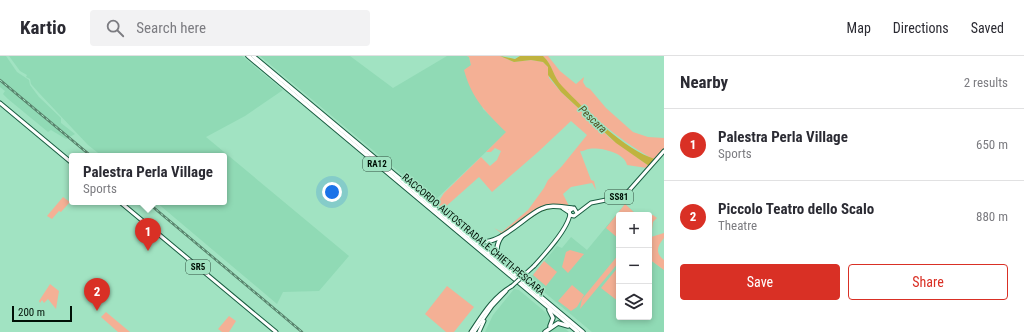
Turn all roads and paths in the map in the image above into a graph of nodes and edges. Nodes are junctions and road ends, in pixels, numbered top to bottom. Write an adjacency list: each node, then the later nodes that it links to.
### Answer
1 (248, 56): 16 (highway, RACCORDO AUTOSTRADALE CHIETI-PESCARA / RA12)
2 (253, 56): 12 (highway, RACCORDO AUTOSTRADALE CHIETI-PESCARA / RA12)
3 (0, 102): 5 (main road)
4 (664, 152): 7 (main road, SS81)
5 (69, 160)
6 (124, 205): 20 (main road, SR5)
7 (584, 206): 8 (main road); 9 (main road, SS81)
8 (571, 210): 9 (main road); 10 (main road); 11 (main road); 13 (highway)
9 (577, 213): 10 (main road, SS81)
10 (574, 216): 11 (main road, SS81)
11 (564, 227): 15 (main road, SS81, bridge)
12 (462, 231): 13 (highway); 14 (highway, RACCORDO AUTOSTRADALE CHIETI-PESCARA / RA12)
13 (503, 235): 14 (highway)
14 (507, 269): 25 (highway, RACCORDO AUTOSTRADALE CHIETI-PESCARA / RA12)
15 (512, 286): 17 (main road, SS81); 21 (main road)
16 (545, 304): 18 (highway); 19 (highway, RACCORDO AUTOSTRADALE CHIETI-PESCARA / RA12)
17 (488, 312): 21 (main road, SS81); 22 (main road)
18 (550, 327): 19 (highway); 23 (highway)
19 (575, 329): 24 (highway, RACCORDO AUTOSTRADALE CHIETI-PESCARA / RA12)
20 (276, 332)
21 (472, 332)
22 (479, 332)
23 (545, 332)
24 (578, 332)
25 (583, 332)

